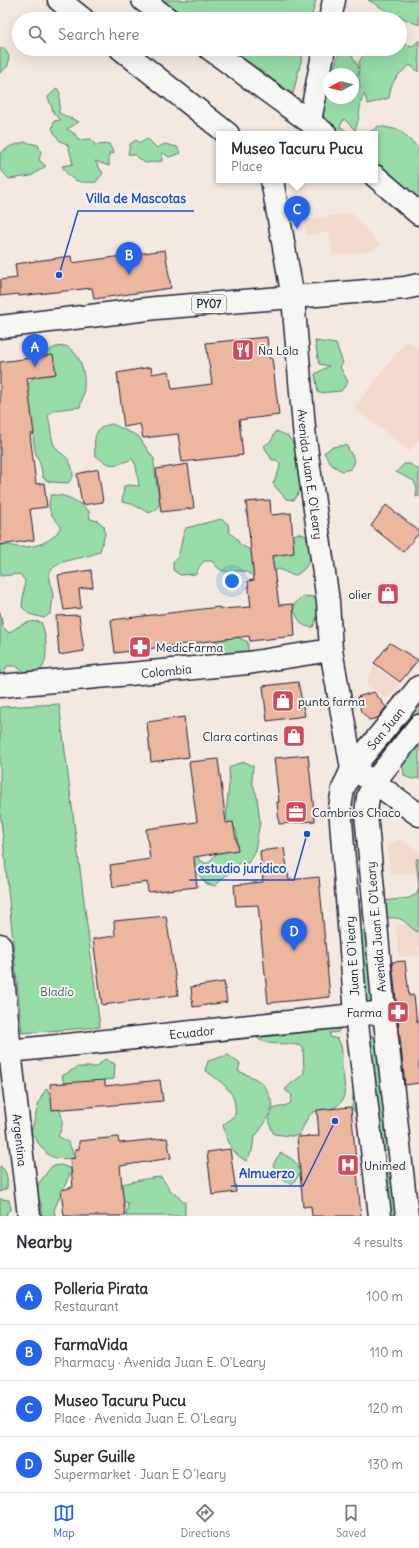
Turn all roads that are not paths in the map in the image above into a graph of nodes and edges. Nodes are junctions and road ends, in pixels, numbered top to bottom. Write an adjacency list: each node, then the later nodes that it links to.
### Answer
1 (59, 0): 4 (main road)
2 (143, 0): 5 (main road)
3 (334, 0): 6 (main road)
4 (74, 12)
5 (159, 12)
6 (331, 12)
7 (130, 56): 11 (main road)
8 (220, 56): 10 (main road)
9 (323, 56): 10 (main road)
10 (318, 128)
11 (224, 131)
12 (378, 179): 14 (main road)
13 (273, 183): 16 (main road, Avenida Juan E. O'Leary)
14 (419, 214)
15 (419, 285): 16 (main road, PY07)
16 (293, 298): 17 (main road, PY07); 18 (main road, Avenida Juan E. O'Leary)
17 (0, 326)
18 (331, 650): 19 (main road, Colombia); 22 (main road, Avenida Juan E. O'Leary)
19 (0, 686)
20 (419, 687): 22 (main road, San Juan)
21 (419, 726): 23 (main road, San Juan)
22 (352, 769): 23 (main road); 27 (main road, Juan E O´leary)
23 (374, 782): 24 (main road); 26 (main road, Avenida Juan E. O'Leary)
24 (419, 815)
25 (0, 945): 28 (main road, Argentina)
26 (384, 1012): 27 (main road, Ecuador); 31 (main road, Avenida Juan E. O'Leary)
27 (356, 1015): 28 (main road, Ecuador); 30 (main road, Juan E O´leary)
28 (5, 1052): 29 (main road, Argentina)
29 (29, 1216)
30 (380, 1216)
31 (407, 1216)

